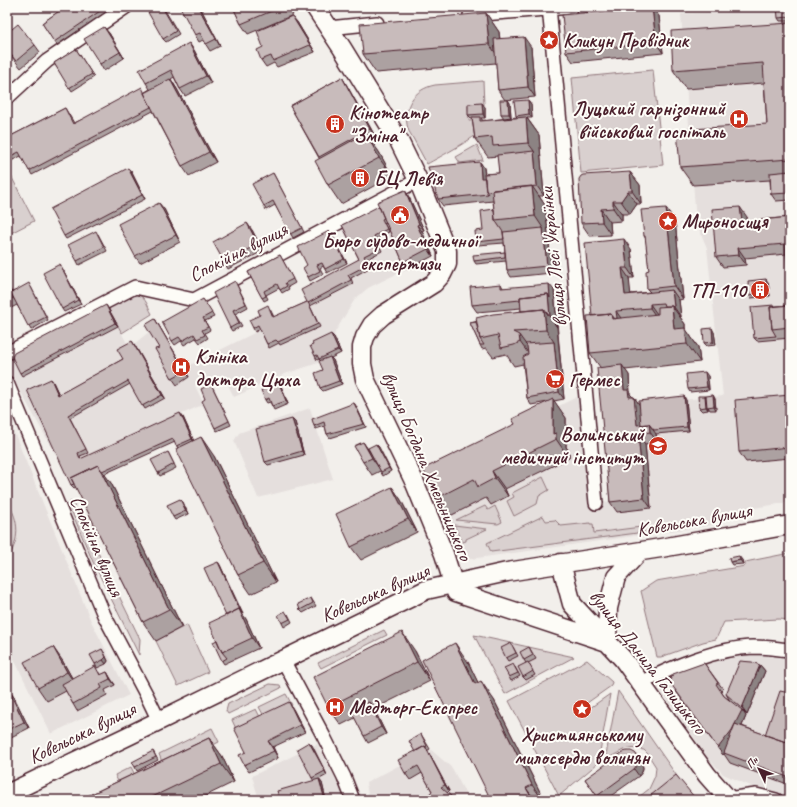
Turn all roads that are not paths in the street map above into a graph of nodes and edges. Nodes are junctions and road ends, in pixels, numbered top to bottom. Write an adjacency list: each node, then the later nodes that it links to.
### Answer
1 (126, 7): 8 (street)
2 (315, 7): 7 (main road, вулиця Богдана Хмельницького)
3 (572, 7): 4 (street)
4 (549, 8): 5 (street); 12 (street, вулиця Лесі Українки)
5 (456, 17)
6 (386, 23): 7 (street)
7 (329, 28): 9 (main road, вулиця Богдана Хмельницького)
8 (7, 98)
9 (418, 180): 10 (street, Спокійна вулиця); 16 (main road, вулиця Богдана Хмельницького)
10 (7, 353)
11 (7, 383): 21 (street, Спокійна вулиця)
12 (596, 503)
13 (790, 525): 14 (main road, Ковельська вулиця)
14 (639, 552): 15 (main road, Ковельська вулиця); 17 (main road)
15 (561, 563): 16 (main road, Ковельська вулиця); 17 (main road, вулиця Данила Галицького)
16 (453, 584): 17 (main road); 19 (main road, Ковельська вулиця)
17 (607, 642): 20 (main road, вулиця Данила Галицького)
18 (790, 650): 20 (street)
19 (283, 660): 21 (main road, Ковельська вулиця); 23 (street)
20 (640, 683): 24 (main road, вулиця Данила Галицького)
21 (159, 721): 22 (main road, Ковельська вулиця)
22 (7, 794)
23 (353, 800)
24 (727, 800): 25 (street)
25 (776, 800)

